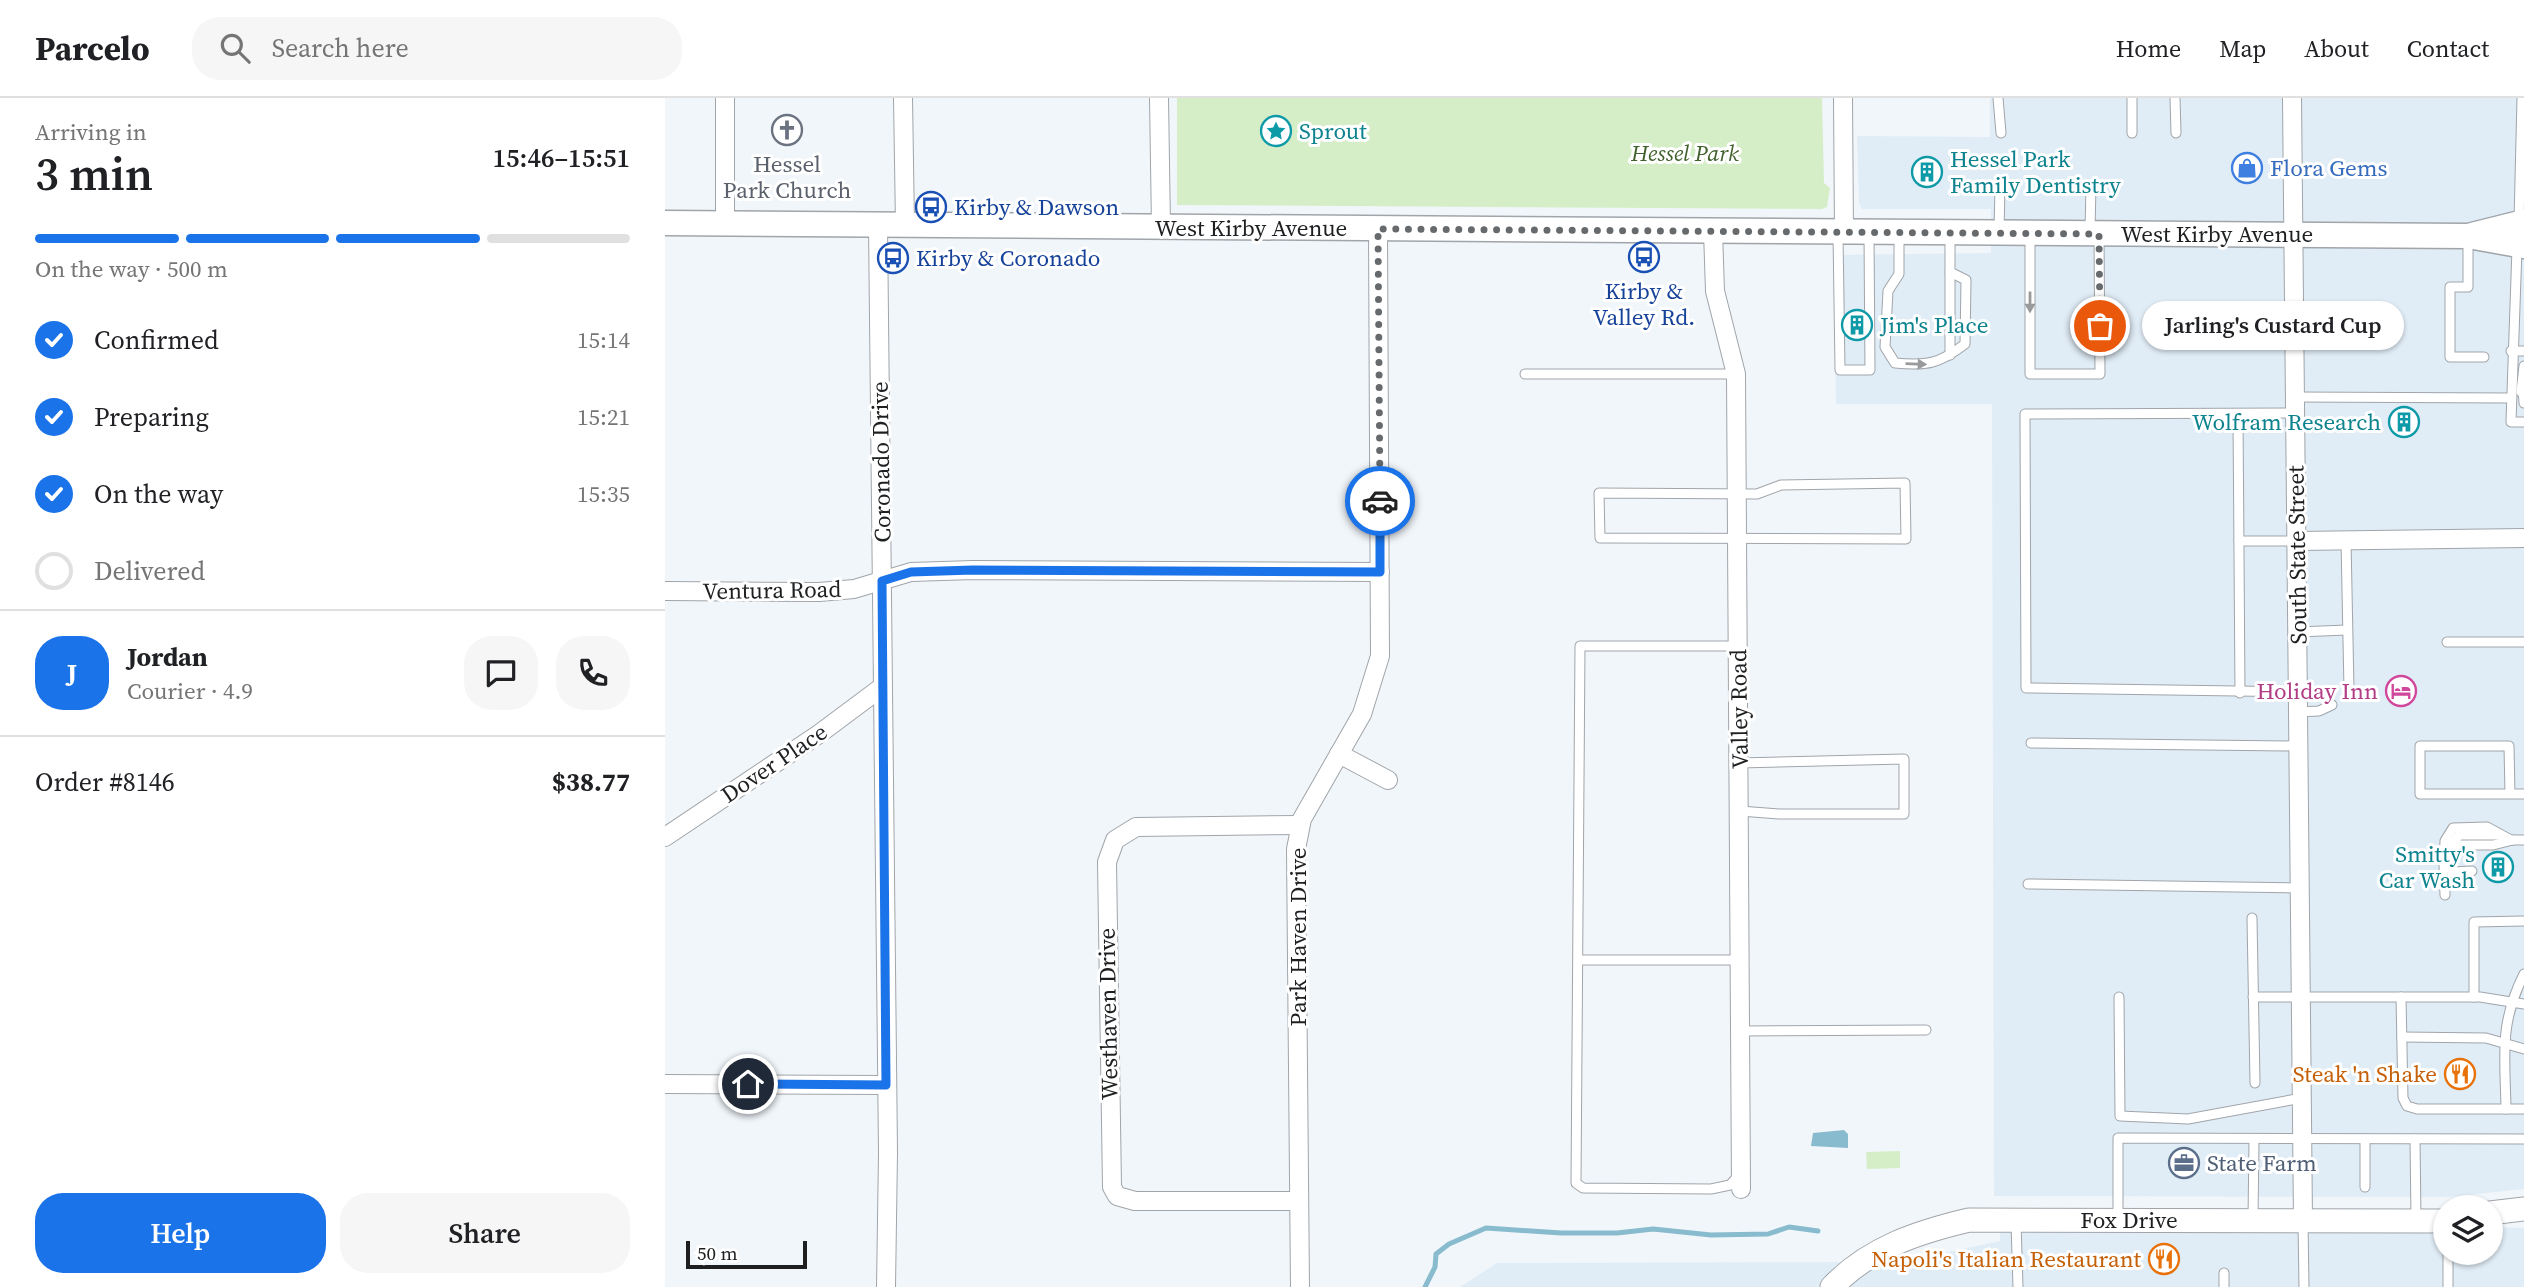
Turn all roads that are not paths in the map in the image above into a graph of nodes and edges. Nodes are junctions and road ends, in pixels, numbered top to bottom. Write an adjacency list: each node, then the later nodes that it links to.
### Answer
1 (725, 98): 16 (street)
2 (903, 98): 18 (street)
3 (1159, 98): 19 (street)
4 (1843, 98): 22 (street)
5 (1998, 98): 10 (lane)
6 (2132, 98): 11 (lane)
7 (2175, 98): 12 (lane)
8 (2522, 98): 29 (lane)
9 (2288, 99): 30 (street, South State Street)
10 (2001, 133)
11 (2132, 133)
12 (2176, 133)
13 (2000, 185): 26 (lane)
14 (2091, 186): 28 (lane)
15 (665, 223): 16 (main road, West Kirby Avenue)
16 (725, 223): 17 (main road, West Kirby Avenue)
17 (878, 225): 18 (main road, West Kirby Avenue); 53 (street, Coronado Drive)
18 (905, 225): 19 (main road, West Kirby Avenue)
19 (1161, 227): 20 (main road, West Kirby Avenue)
20 (1378, 229): 21 (main road, West Kirby Avenue); 52 (street, Park Haven Drive)
21 (1713, 231): 22 (main road, West Kirby Avenue); 39 (street, Valley Road)
22 (1841, 232): 23 (main road, West Kirby Avenue); 23 (lane)
23 (1869, 232): 24 (main road, West Kirby Avenue)
24 (1899, 233): 25 (main road, West Kirby Avenue); 35 (lane, one-way to 35)
25 (1950, 233): 26 (main road, West Kirby Avenue); 32 (lane)
26 (1999, 233): 27 (main road, West Kirby Avenue)
27 (2030, 234): 28 (main road, West Kirby Avenue); 28 (lane, one-way to 28)
28 (2095, 234): 30 (main road, West Kirby Avenue)
29 (2521, 234): 31 (main road, West Kirby Avenue); 33 (lane)
30 (2293, 235): 31 (main road, West Kirby Avenue); 43 (street, South State Street)
31 (2468, 236): 36 (lane)
32 (1950, 272): 35 (lane); 35 (lane)
33 (2511, 351): 34 (lane); 41 (lane)
34 (2524, 351)
35 (1950, 355)
36 (2484, 357)
37 (2524, 366): 40 (lane)
38 (1525, 374): 39 (lane)
39 (1736, 374): 46 (street, Valley Road)
40 (2523, 389): 42 (lane)
41 (2510, 398): 43 (lane); 45 (lane)
42 (2524, 403)
43 (2295, 405): 44 (lane); 51 (street, South State Street)
44 (2238, 414): 50 (lane); 62 (lane)
45 (2524, 422)
46 (1737, 494): 47 (street, Valley Road); 47 (lane); 47 (lane)
47 (1738, 538): 59 (street, Valley Road)
48 (2524, 538): 49 (street)
49 (2346, 540): 51 (street); 55 (lane)
50 (2239, 541): 51 (lane); 62 (lane)
51 (2297, 541): 56 (street, South State Street)
52 (1380, 572): 53 (street, Ventura Road); 68 (street, Park Haven Drive)
53 (882, 581): 54 (street, Ventura Road); 60 (street, Coronado Drive)
54 (665, 591)
55 (2347, 630): 56 (lane); 61 (lane)
56 (2297, 632): 63 (street, South State Street)
57 (2447, 642): 58 (lane)
58 (2524, 642)
59 (1738, 646): 69 (street, Valley Road); 85 (lane)
60 (882, 687): 75 (street, Dover Place); 101 (street, Coronado Drive)
61 (2349, 690)
62 (2240, 692): 63 (lane)
63 (2298, 692): 65 (street, South State Street)
64 (2332, 705): 65 (lane)
65 (2298, 712): 67 (street, South State Street)
66 (2032, 743): 67 (lane)
67 (2299, 746): 80 (street, South State Street)
68 (1339, 754): 70 (street); 74 (street, Park Haven Drive)
69 (1739, 764): 73 (street, Valley Road); 73 (lane)
70 (1388, 780)
71 (2510, 794): 71 (lane); 72 (lane)
72 (2524, 794)
73 (1740, 811): 84 (street, Valley Road)
74 (1300, 825): 112 (street, Park Haven Drive); 112 (street, Westhaven Drive)
75 (665, 837)
76 (2519, 840): 77 (lane); 77 (lane)
77 (2445, 859): 78 (lane); 81 (lane)
78 (2472, 871)
79 (2028, 884): 80 (lane)
80 (2300, 888): 88 (street, South State Street)
81 (2445, 895)
82 (2252, 918): 87 (lane)
83 (2524, 921): 91 (lane)
84 (1740, 960): 85 (lane); 95 (street, Valley Road)
85 (1579, 961): 110 (lane)
86 (2524, 974): 92 (lane)
87 (2253, 996): 88 (lane); 99 (lane)
88 (2301, 996): 90 (lane); 102 (street, South State Street)
89 (2119, 997): 102 (lane)
90 (2401, 997): 91 (lane); 96 (lane)
91 (2474, 997): 92 (lane)
92 (2510, 1002): 93 (lane); 97 (lane)
93 (2524, 1004)
94 (1926, 1030): 95 (lane)
95 (1741, 1031): 110 (street, Valley Road)
96 (2402, 1037): 97 (lane); 103 (lane)
97 (2504, 1043): 98 (lane); 103 (lane)
98 (2524, 1049)
99 (2255, 1083)
100 (665, 1084): 101 (street)
101 (886, 1085): 123 (street, Coronado Drive)
102 (2302, 1098): 109 (street, South State Street)
103 (2506, 1109): 104 (lane)
104 (2524, 1109)
105 (2254, 1139): 109 (lane); 116 (lane); 117 (lane)
106 (2365, 1139): 107 (lane); 109 (lane); 111 (lane)
107 (2415, 1139): 108 (lane); 120 (lane)
108 (2524, 1139)
109 (2302, 1140): 118 (street, South State Street)
110 (1741, 1181)
111 (2365, 1187)
112 (1298, 1201): 124 (street, Park Haven Drive)
113 (2524, 1209): 114 (street)
114 (2503, 1211)
115 (2016, 1220): 116 (street, Fox Drive); 125 (street, Fox Drive); 126 (lane)
116 (2118, 1220): 117 (street, Fox Drive)
117 (2253, 1221): 118 (street, Fox Drive)
118 (2303, 1221): 120 (street, Fox Drive); 128 (lane)
119 (2433, 1221): 120 (street, Fox Drive)
120 (2416, 1222)
121 (2448, 1265): 129 (lane)
122 (2224, 1273): 127 (lane)
123 (886, 1287)
124 (1300, 1287)
125 (1832, 1287)
126 (2018, 1287)
127 (2224, 1287)
128 (2304, 1287)
129 (2448, 1287)

